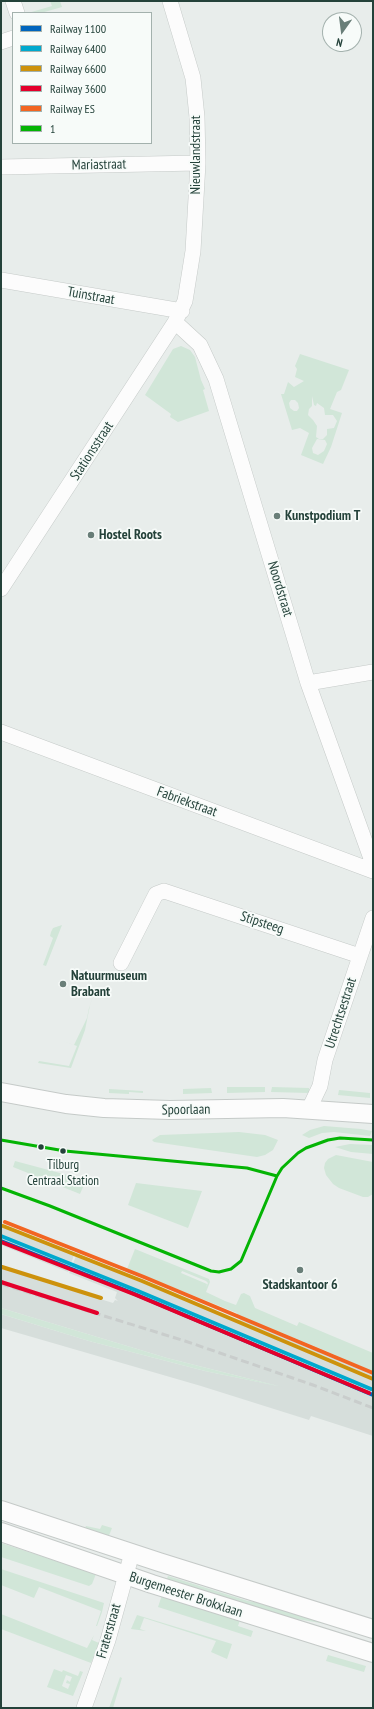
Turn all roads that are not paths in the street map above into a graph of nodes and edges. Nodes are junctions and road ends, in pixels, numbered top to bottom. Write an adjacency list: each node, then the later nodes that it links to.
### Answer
1 (13, 1): 3 (street)
2 (170, 1): 6 (street, Nieuwlandstraat)
3 (17, 12)
4 (12, 38): 5 (street)
5 (1, 42)
6 (198, 163): 7 (street, Mariastraat); 9 (street, Nieuwlandstraat)
7 (1, 167)
8 (1, 280): 9 (street, Tuinstraat)
9 (178, 317): 10 (street, Stationsstraat); 12 (street, Noordstraat)
10 (1, 589)
11 (373, 672): 12 (street)
12 (308, 682): 14 (street, Noordstraat)
13 (1, 732): 15 (street, Fabriekstraat)
14 (373, 864)
15 (373, 871)
16 (373, 918): 17 (street, Utrechtsestraat)
17 (360, 956): 18 (street, Stipsteeg); 20 (street, Utrechtsestraat)
18 (121, 963)
19 (1, 1092): 20 (street, Spoorlaan)
20 (309, 1109): 21 (street, Spoorlaan)
21 (373, 1114)
22 (1, 1510): 24 (street, Burgemeester Brokxlaan)
23 (1, 1532): 25 (street, Burgemeester Brokxlaan)
24 (132, 1553): 25 (street, Fraterstraat); 26 (street, Burgemeester Brokxlaan)
25 (126, 1575): 27 (street, Burgemeester Brokxlaan); 28 (street, Fraterstraat)
26 (373, 1629)
27 (373, 1653)
28 (84, 1708)

